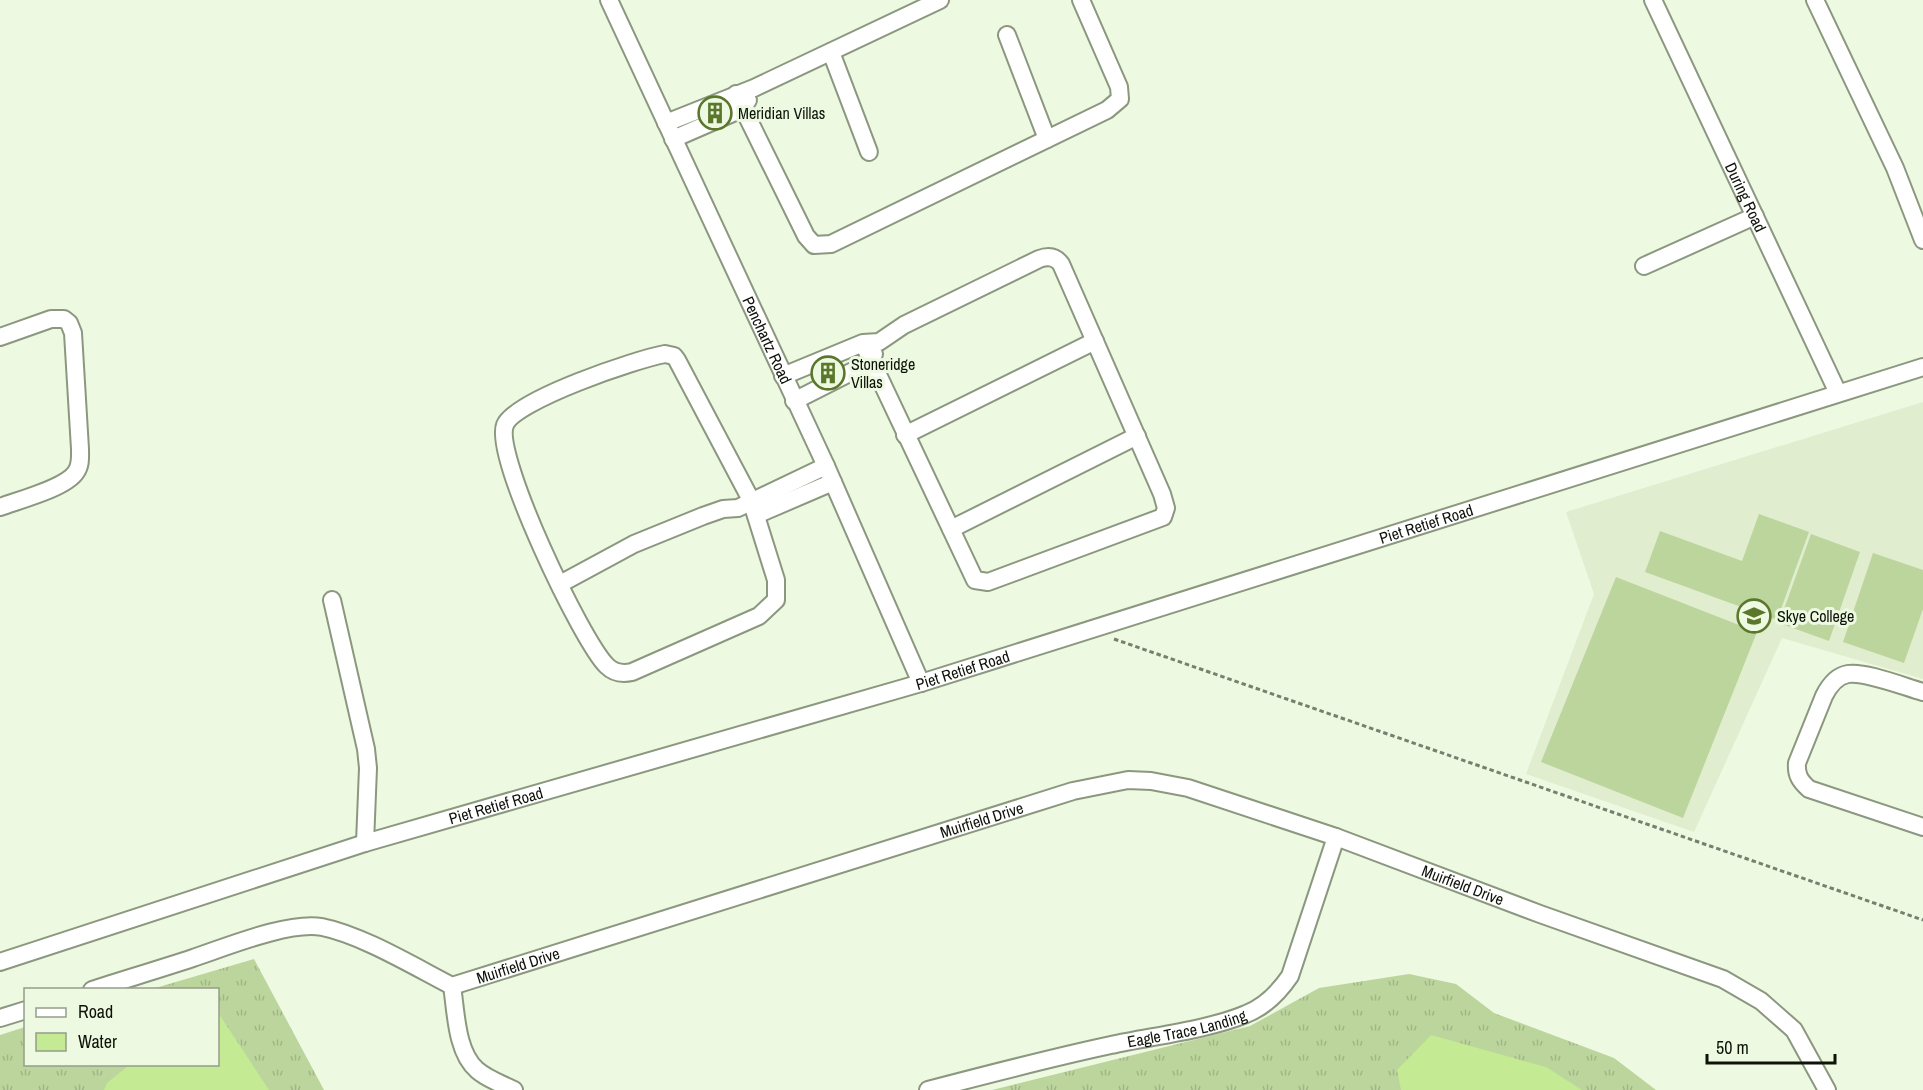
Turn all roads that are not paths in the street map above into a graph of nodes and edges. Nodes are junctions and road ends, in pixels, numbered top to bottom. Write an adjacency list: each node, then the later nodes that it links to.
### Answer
1 (609, 0): 9 (street, Penchartz Road)
2 (940, 0): 7 (street)
3 (1081, 0): 11 (street)
4 (1653, 0): 13 (street, During Road)
5 (1815, 0): 14 (street)
6 (1006, 35): 11 (street)
7 (831, 52): 8 (street); 12 (street)
8 (739, 102): 9 (street); 10 (street); 11 (street)
9 (666, 123): 10 (street, Penchartz Road)
10 (673, 139): 21 (street, Penchartz Road)
11 (1047, 139)
12 (869, 152)
13 (1755, 216): 15 (street); 22 (street, During Road)
14 (1923, 240)
15 (1644, 266)
16 (0, 337): 28 (street)
17 (1095, 341): 18 (street); 24 (street); 25 (street)
18 (871, 343): 19 (street); 21 (street)
19 (871, 362): 23 (street); 24 (street)
20 (1923, 367): 22 (street, Piet Retief Road)
21 (783, 376): 23 (street, Penchartz Road)
22 (1838, 393): 33 (street, Piet Retief Road)
23 (794, 400): 26 (street, Penchartz Road)
24 (905, 435): 30 (street)
25 (1137, 436): 30 (street); 30 (street)
26 (826, 466): 27 (street, Penchartz Road); 29 (street)
27 (833, 482): 29 (street); 33 (street, Penchartz Road)
28 (0, 507)
29 (748, 508): 31 (street); 31 (street); 31 (street)
30 (951, 530)
31 (560, 584)
32 (332, 600): 37 (street)
33 (921, 683): 37 (street, Piet Retief Road)
34 (1923, 692): 35 (street)
35 (1923, 827)
36 (1336, 837): 39 (street, Muirfield Drive); 44 (street, Eagle Trace Landing); 45 (street, Muirfield Drive)
37 (365, 843): 38 (street, Piet Retief Road)
38 (0, 962)
39 (452, 986): 40 (street); 43 (street)
40 (98, 988)
41 (24, 1011): 42 (street)
42 (0, 1018)
43 (514, 1090)
44 (928, 1090)
45 (1827, 1090)

